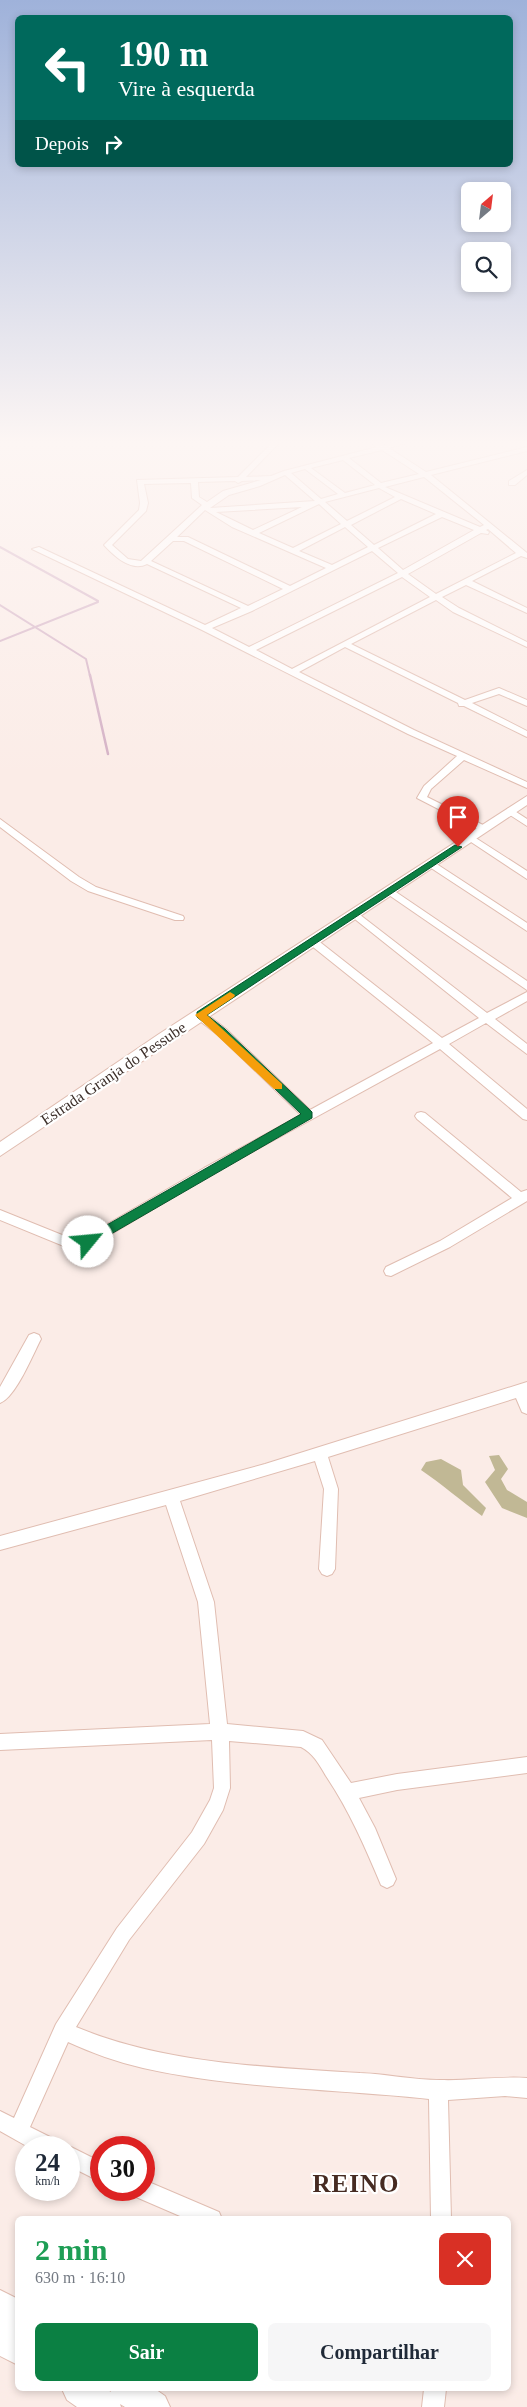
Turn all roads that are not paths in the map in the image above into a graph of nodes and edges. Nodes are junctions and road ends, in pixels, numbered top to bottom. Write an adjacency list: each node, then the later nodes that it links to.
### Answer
1 (43, 552): 18 (street)
2 (116, 552): 10 (street)
3 (158, 552): 10 (street)
4 (216, 552): 14 (street)
5 (297, 552): 11 (street)
6 (367, 552): 11 (street)
7 (378, 552): 12 (street)
8 (442, 552): 12 (street)
9 (524, 555): 13 (street)
10 (148, 562): 16 (street)
11 (332, 568): 14 (street)
12 (402, 574): 15 (street); 21 (street)
13 (467, 582): 15 (street); 17 (street)
14 (290, 589): 16 (street)
15 (437, 598): 19 (street); 20 (street)
16 (249, 609): 18 (street)
17 (527, 611)
18 (204, 628): 21 (street)
19 (345, 644): 22 (street); 24 (street)
20 (527, 645)
21 (250, 650): 22 (street)
22 (293, 672): 26 (street)
23 (527, 703): 24 (street)
24 (462, 704): 25 (street)
25 (527, 734)
26 (463, 756): 27 (street); 32 (street)
27 (527, 785)
28 (527, 800): 29 (main road, Estrada Granja do Pessube)
29 (510, 811): 31 (street); 32 (main road, Estrada Granja do Pessube)
30 (0, 822): 38 (street)
31 (527, 823)
32 (484, 829): 33 (main road, Estrada Granja do Pessube)
33 (471, 838): 34 (main road, Estrada Granja do Pessube); 35 (street)
34 (432, 864): 36 (main road, Estrada Granja do Pessube); 39 (street)
35 (527, 876)
36 (390, 891): 37 (main road, Estrada Granja do Pessube); 41 (street)
37 (355, 914): 40 (main road, Estrada Granja do Pessube); 44 (street)
38 (179, 918)
39 (527, 928)
40 (312, 941): 43 (main road, Estrada Granja do Pessube); 45 (street)
41 (527, 986)
42 (527, 996): 44 (street)
43 (200, 1015): 47 (street); 50 (main road, Estrada Granja do Pessube)
44 (488, 1018): 45 (street); 46 (street)
45 (441, 1043): 47 (street); 49 (street)
46 (527, 1050)
47 (308, 1115): 52 (street)
48 (421, 1116): 51 (street)
49 (527, 1116)
50 (0, 1150)
51 (524, 1197): 53 (street)
52 (0, 1215)
53 (391, 1270)
54 (34, 1339): 56 (street)
55 (523, 1389): 57 (street); 58 (street)
56 (0, 1397)
57 (527, 1408)
58 (320, 1454): 59 (street); 61 (street)
59 (171, 1496): 60 (street); 62 (street)
60 (0, 1542)
61 (327, 1569)
62 (219, 1732): 63 (street); 65 (street); 67 (street)
63 (0, 1742)
64 (527, 1765): 65 (street)
65 (347, 1792): 66 (street)
66 (387, 1879)
67 (63, 2031): 69 (street); 71 (street)
68 (527, 2088): 69 (street)
69 (438, 2090): 75 (street)
70 (0, 2121): 71 (street)
71 (19, 2130): 72 (street)
72 (30, 2136)
73 (155, 2195): 74 (street)
74 (205, 2216)
75 (441, 2216)
76 (0, 2306): 77 (main road)
77 (15, 2316)
78 (0, 2338): 79 (main road)
79 (15, 2347)
80 (81, 2391): 83 (main road)
81 (129, 2391): 84 (main road)
82 (435, 2391): 85 (street)
83 (105, 2407)
84 (154, 2407)
85 (433, 2407)

